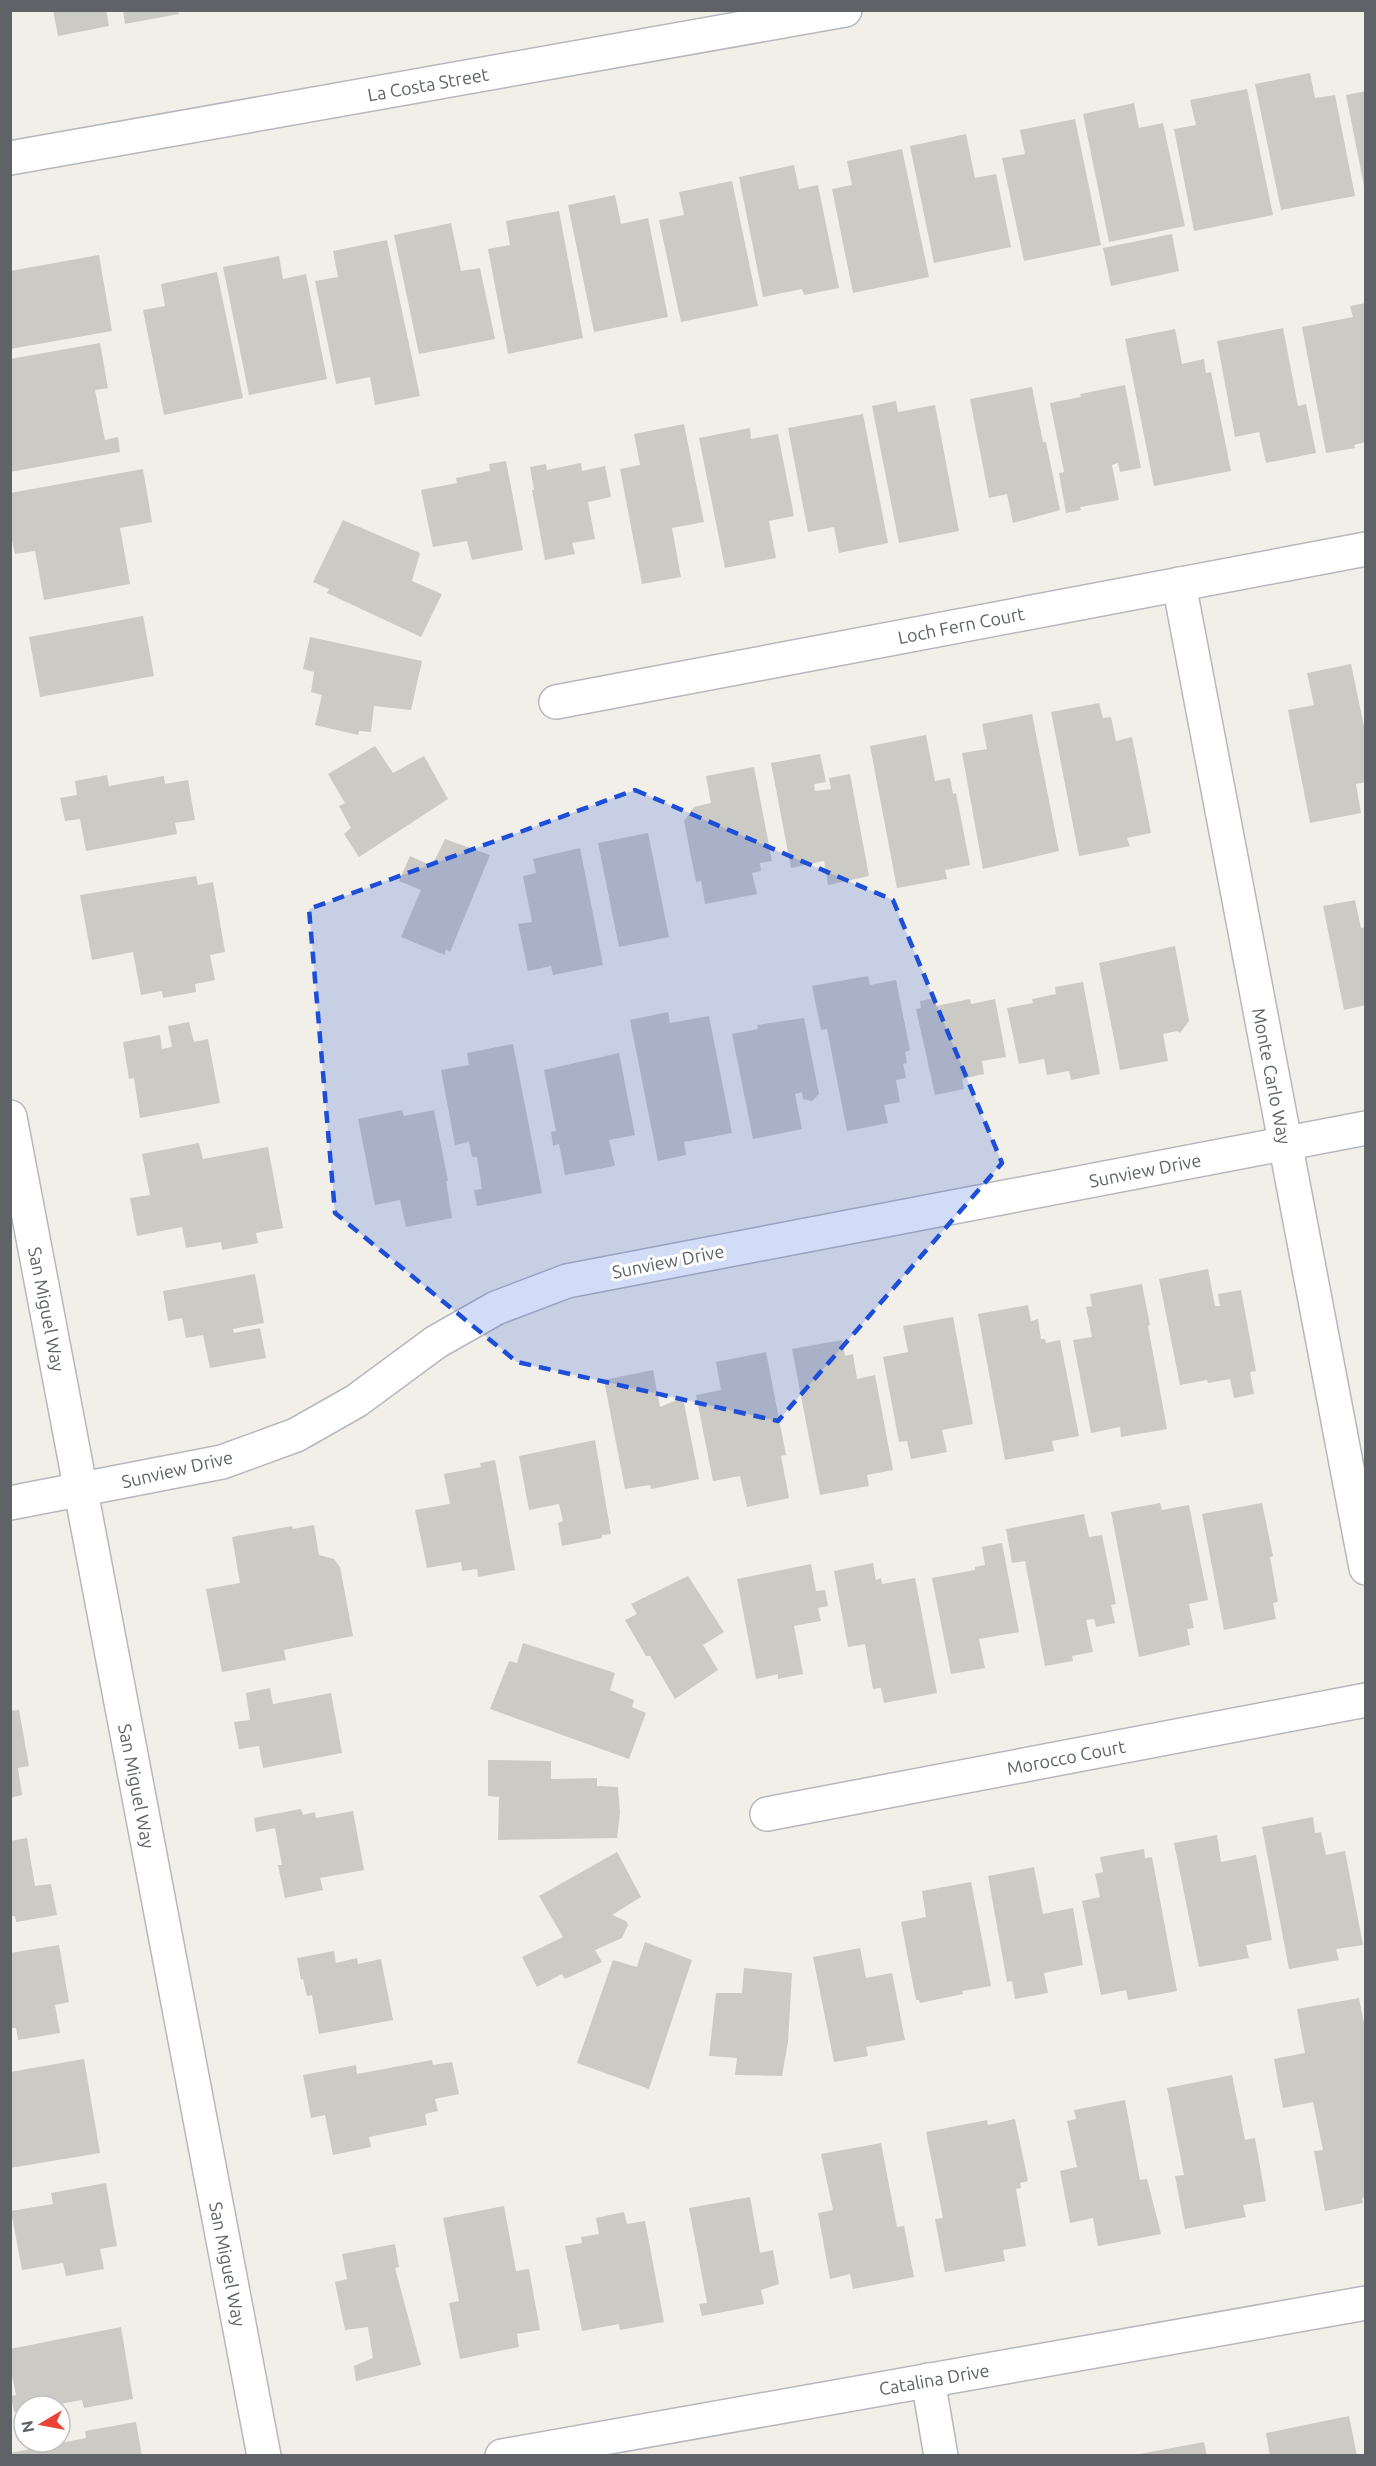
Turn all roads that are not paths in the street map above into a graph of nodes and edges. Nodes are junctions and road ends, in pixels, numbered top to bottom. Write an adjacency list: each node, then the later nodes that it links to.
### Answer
1 (845, 10): 2 (street, La Costa Street)
2 (10, 158)
3 (1365, 549): 4 (street, Loch Fern Court)
4 (1179, 584): 5 (street, Loch Fern Court); 8 (street, Monte Carlo Way)
5 (556, 702)
6 (10, 1118): 9 (street, San Miguel Way)
7 (1365, 1128): 8 (street, Sunview Drive)
8 (1285, 1143): 9 (street, Sunview Drive); 11 (street, Monte Carlo Way)
9 (81, 1491): 10 (street, Sunview Drive); 16 (street, San Miguel Way)
10 (10, 1503)
11 (1365, 1568)
12 (1365, 1700): 13 (street, Morocco Court)
13 (767, 1814)
14 (1365, 2303): 15 (street, Catalina Drive)
15 (928, 2380): 17 (street, Catalina Drive); 18 (street)
16 (264, 2456)
17 (502, 2456)
18 (941, 2456)

